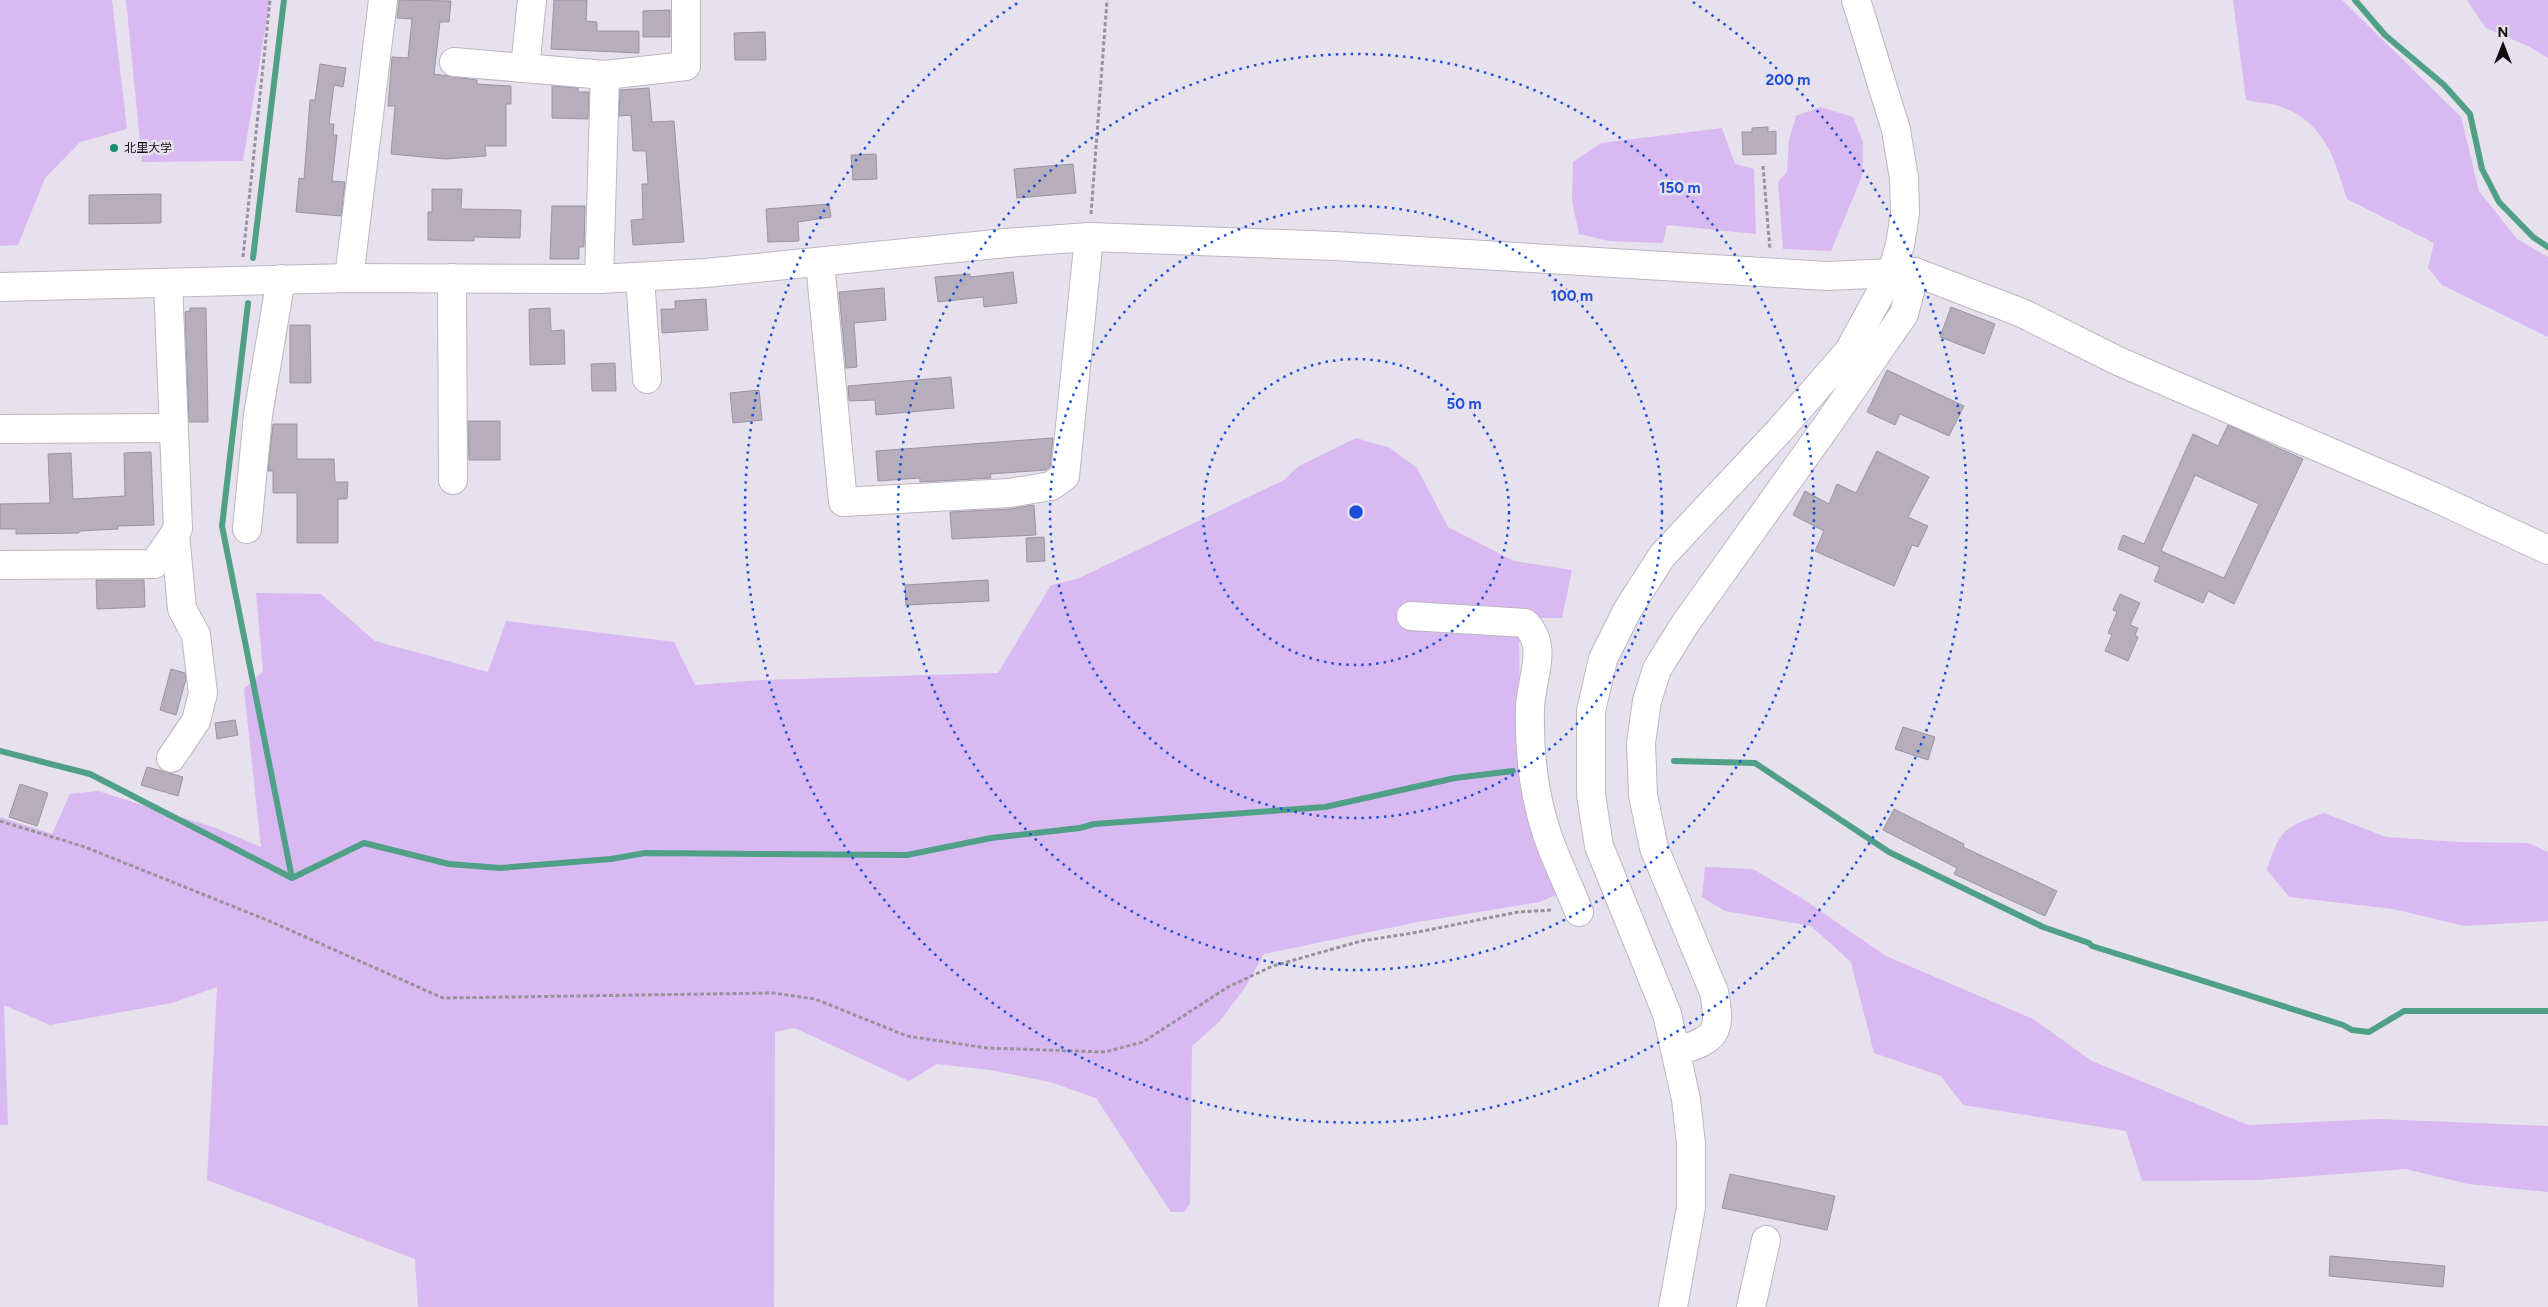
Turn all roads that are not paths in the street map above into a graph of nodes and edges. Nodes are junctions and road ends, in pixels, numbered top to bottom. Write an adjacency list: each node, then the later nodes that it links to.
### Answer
1 (383, 0): 12 (street)
2 (532, 0): 6 (street)
3 (686, 0): 7 (street)
4 (1856, 0): 10 (street)
5 (454, 62): 6 (street)
6 (525, 68): 7 (street)
7 (605, 75): 14 (street)
8 (1089, 237): 9 (street); 9 (street); 10 (street)
9 (820, 263): 11 (street)
10 (1904, 272): 24 (street); 29 (street); 29 (street)
11 (640, 276): 14 (street); 18 (street)
12 (349, 278): 13 (street); 15 (street)
13 (452, 278): 14 (street); 21 (street)
14 (599, 278)
15 (281, 279): 16 (street); 22 (street)
16 (168, 283): 17 (street); 19 (street)
17 (0, 287)
18 (647, 379)
19 (173, 428): 20 (street); 23 (street)
20 (0, 429)
21 (453, 480)
22 (247, 529)
23 (175, 533): 25 (street); 27 (street)
24 (2548, 550)
25 (0, 565)
26 (1411, 616): 28 (street)
27 (171, 758)
28 (1579, 912)
29 (1677, 1051): 31 (street)
30 (1766, 1240): 32 (street)
31 (1673, 1307)
32 (1751, 1307)

